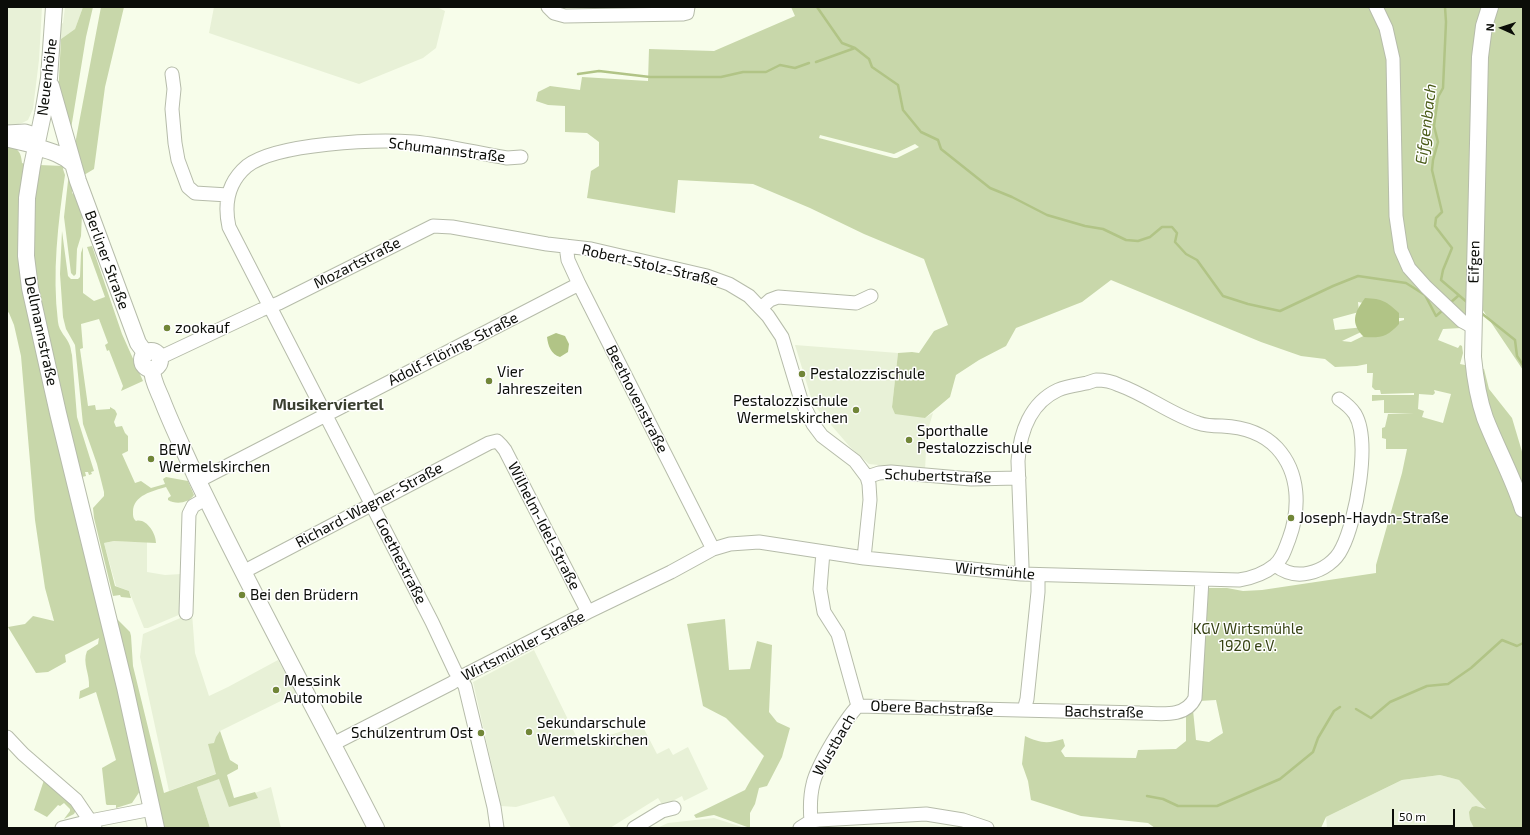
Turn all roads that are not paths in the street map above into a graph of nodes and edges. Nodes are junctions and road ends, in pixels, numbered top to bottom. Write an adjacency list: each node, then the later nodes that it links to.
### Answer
1 (54, 7): 7 (main road, Neuenhöhe)
2 (548, 7): 3 (street)
3 (688, 7)
4 (1376, 7): 19 (street)
5 (1490, 7): 19 (main road, Eifgen)
6 (172, 74): 13 (street)
7 (49, 78): 10 (main road, Neuenhöhe); 11 (main road, Berliner Straße)
8 (7, 132): 10 (street)
9 (7, 140): 10 (street)
10 (37, 140): 11 (main road); 46 (main road, Dellmannstraße)
11 (71, 157): 20 (main road, Berliner Straße)
12 (521, 157): 13 (street, Schumannstraße)
13 (228, 195): 17 (street, Schumannstraße)
14 (566, 246): 15 (street, Beethovenstraße); 17 (street, Mozartstraße); 18 (street, Robert-Stolz-Straße)
15 (580, 284): 22 (street, Adolf-Flöring-Straße); 30 (street, Beethovenstraße)
16 (871, 296): 18 (street)
17 (270, 307): 20 (street, Mozartstraße); 22 (street, Goethestraße)
18 (761, 308): 24 (street, Robert-Stolz-Straße)
19 (1473, 324): 29 (main road, Eifgen)
20 (152, 360): 26 (main road, Berliner Straße)
21 (1339, 399): 33 (street)
22 (325, 415): 26 (street, Adolf-Flöring-Straße); 28 (street, Goethestraße)
23 (497, 442): 28 (street, Richard-Wagner-Straße); 39 (street, Wilhelm-Idel-Straße)
24 (867, 477): 25 (street, Schubertstraße); 32 (street, Schubertstraße)
25 (1019, 478): 33 (street); 35 (street)
26 (198, 481): 27 (main road, Berliner Straße)
27 (206, 498): 34 (main road, Berliner Straße); 38 (street)
28 (371, 504): 34 (street, Richard-Wagner-Straße); 40 (street, Goethestraße)
29 (1523, 509)
30 (713, 549): 31 (street, Wirtsmühle); 39 (street, Wirtsmühler Straße)
31 (823, 552): 32 (street, Wirtsmühle); 41 (street, Obere Bachstraße)
32 (864, 558): 35 (street, Wirtsmühle)
33 (1275, 565): 37 (street, Wirtsmühle)
34 (243, 572): 44 (main road, Berliner Straße)
35 (1021, 574): 36 (street, Wirtsmühle)
36 (1038, 575): 37 (street, Wirtsmühle); 42 (street)
37 (1202, 579): 42 (street, Bachstraße)
38 (186, 612)
39 (588, 612): 40 (street, Wirtsmühler Straße)
40 (459, 678): 44 (street, Wirtsmühler Straße); 52 (street, Goethestraße)
41 (858, 706): 42 (street, Obere Bachstraße); 48 (street, Wustbach)
42 (1024, 710)
43 (7, 737): 47 (street)
44 (333, 744): 51 (main road, Berliner Straße)
45 (674, 808): 53 (street)
46 (152, 809): 47 (street); 50 (main road, Dellmannstraße)
47 (92, 824): 49 (street)
48 (806, 825): 54 (street)
49 (62, 828)
50 (156, 828)
51 (376, 828)
52 (497, 828)
53 (634, 828)
54 (987, 828)

